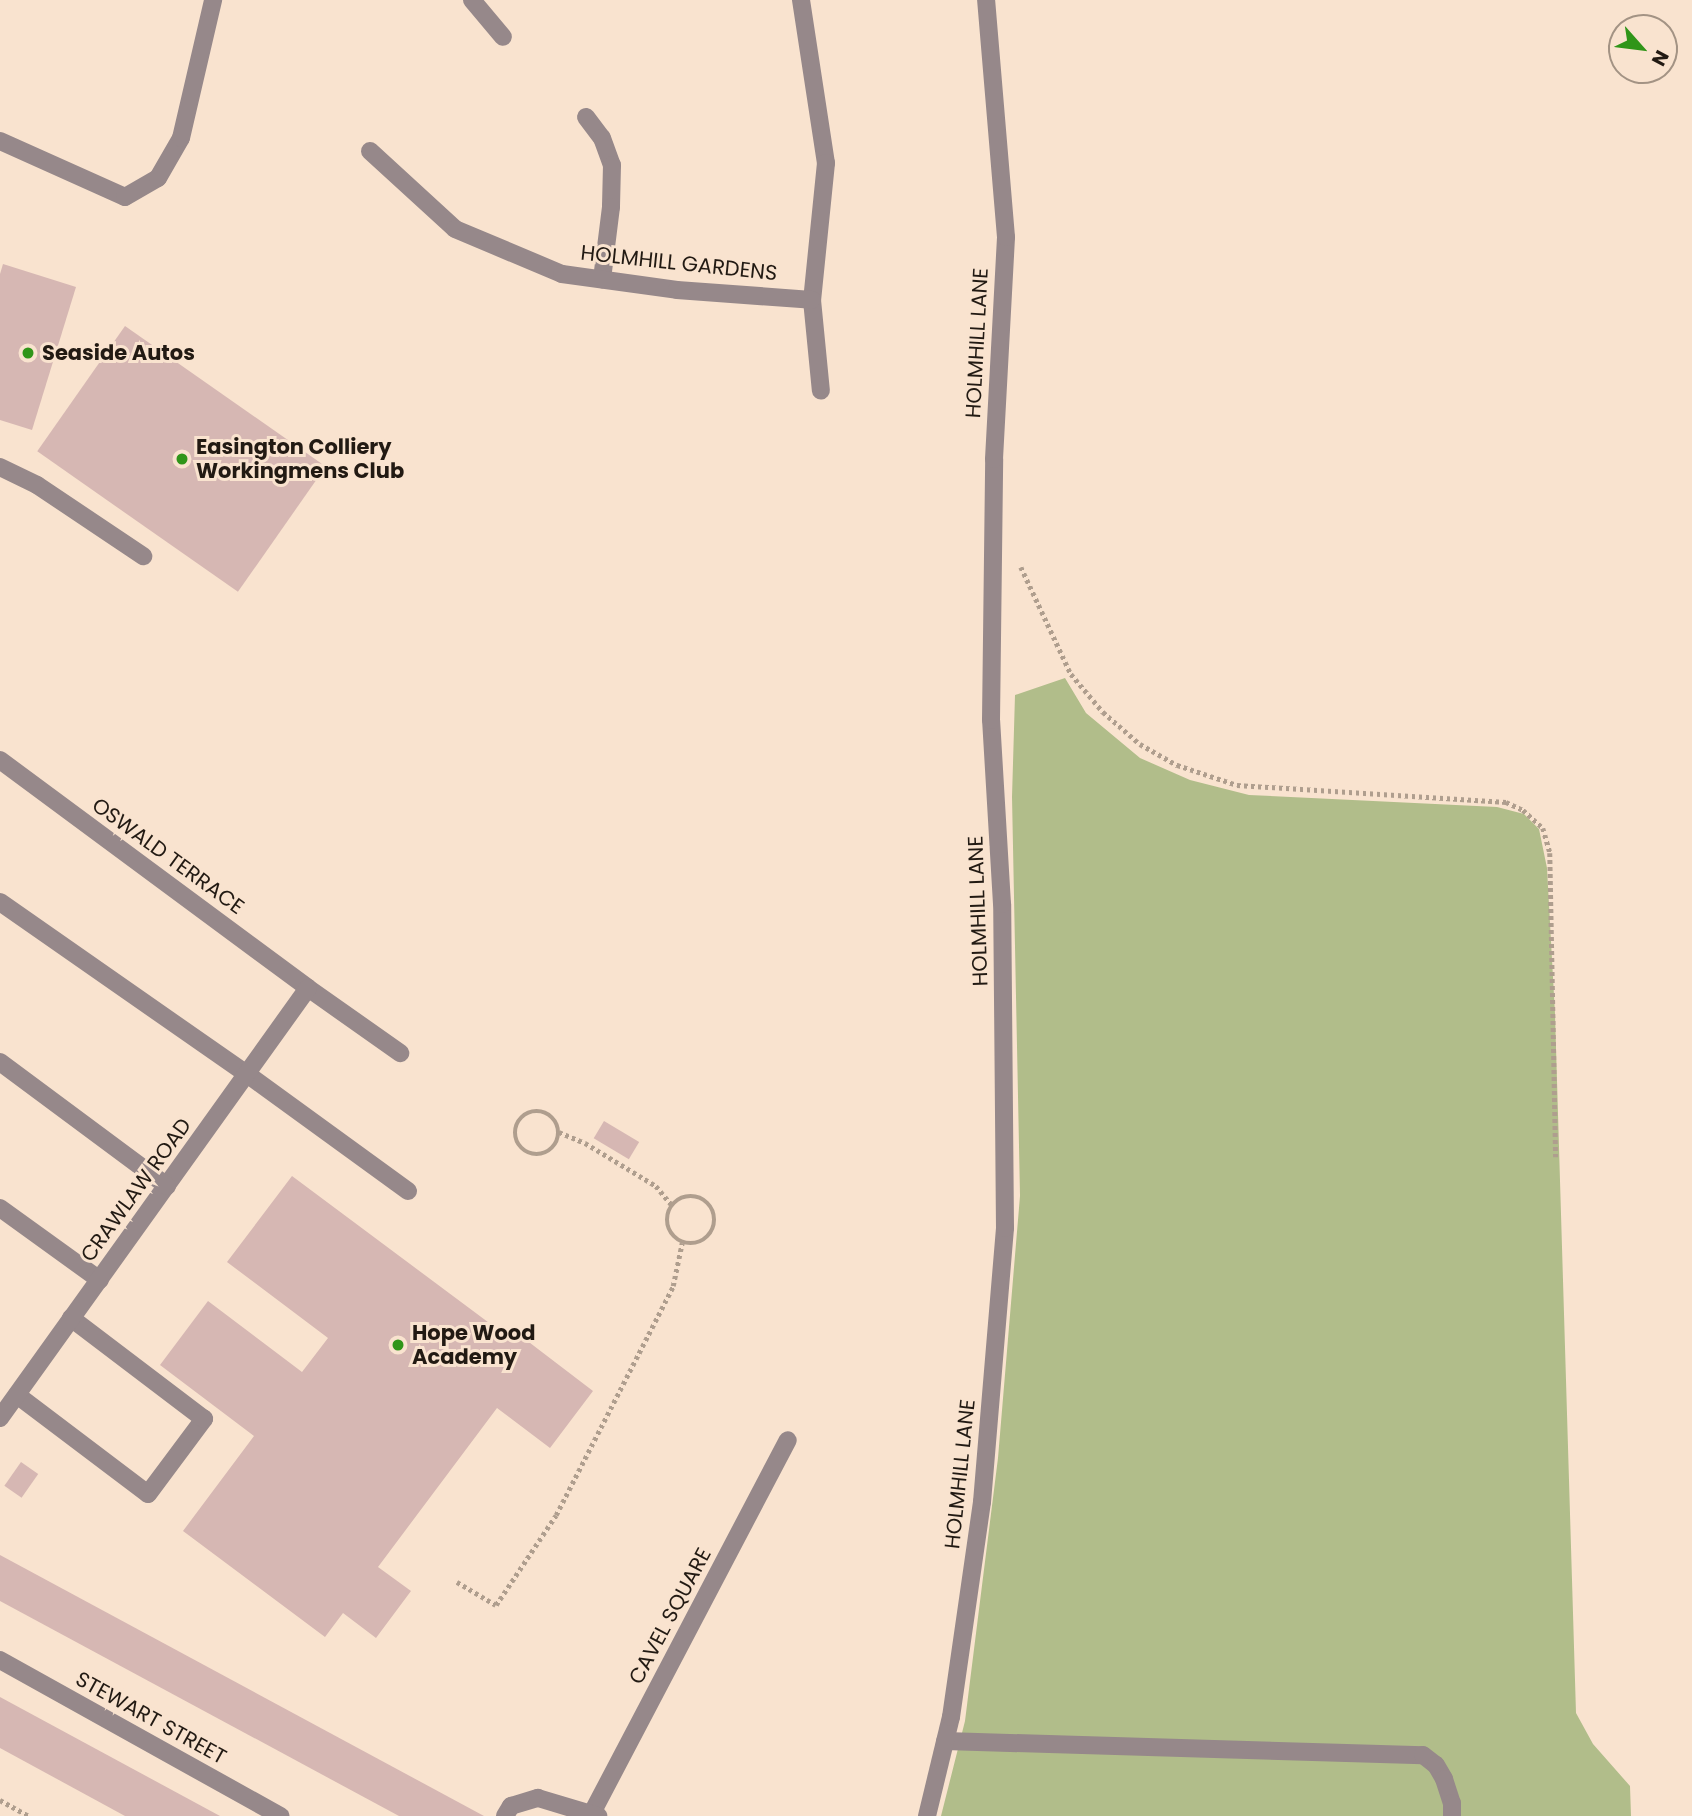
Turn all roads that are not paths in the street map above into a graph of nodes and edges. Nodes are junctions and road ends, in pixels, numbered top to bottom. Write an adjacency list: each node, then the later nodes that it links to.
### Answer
1 (213, 0): 7 (street)
2 (472, 0): 5 (street)
3 (801, 0): 10 (street)
4 (986, 0): 29 (street, HOLMHILL LANE)
5 (503, 37)
6 (586, 117): 9 (street)
7 (0, 141)
8 (370, 151): 9 (street, HOLMHILL GARDENS)
9 (601, 279): 10 (street, HOLMHILL GARDENS)
10 (812, 300): 11 (street)
11 (821, 391)
12 (0, 467): 13 (street)
13 (144, 556)
14 (0, 760): 16 (street, OSWALD TERRACE)
15 (0, 902): 19 (street)
16 (308, 988): 17 (street, OSWALD TERRACE); 19 (street, CRAWLAW ROAD)
17 (400, 1053)
18 (0, 1062): 20 (street)
19 (247, 1074): 20 (street, CRAWLAW ROAD); 21 (street)
20 (167, 1186): 23 (street, CRAWLAW ROAD)
21 (408, 1191)
22 (0, 1208): 23 (street)
23 (100, 1280): 24 (street, CRAWLAW ROAD)
24 (71, 1318): 25 (street, CRAWLAW ROAD); 25 (street)
25 (18, 1395): 26 (street, CRAWLAW ROAD)
26 (0, 1418)
27 (788, 1440): 30 (street, CAVEL SQUARE)
28 (0, 1660): 31 (street, STEWART STREET)
29 (945, 1741): 33 (street, HOLMHILL LANE); 34 (street)
30 (595, 1814): 32 (street)
31 (280, 1816)
32 (505, 1816)
33 (927, 1816)
34 (1452, 1816)

